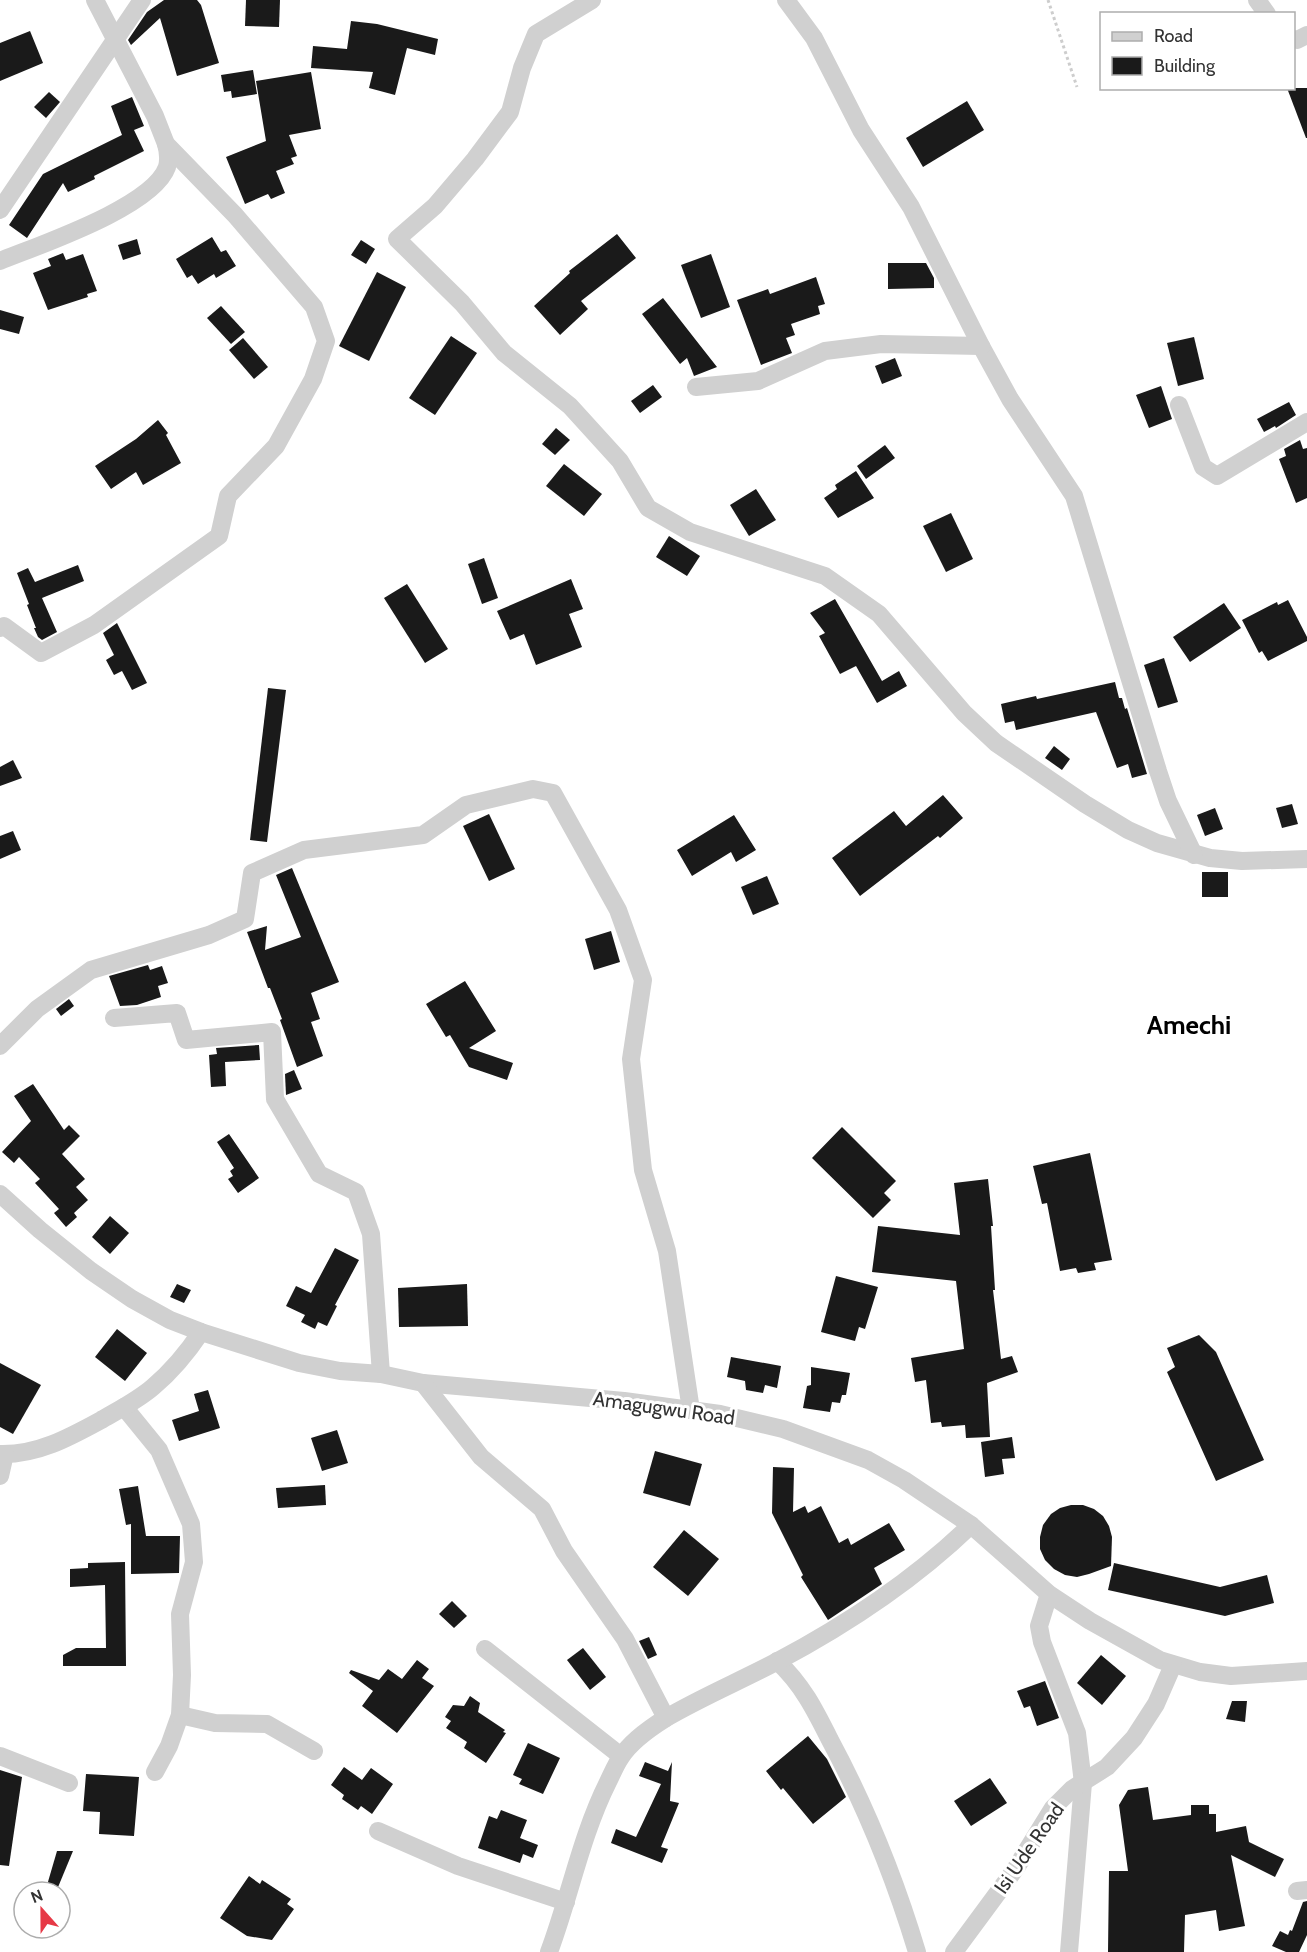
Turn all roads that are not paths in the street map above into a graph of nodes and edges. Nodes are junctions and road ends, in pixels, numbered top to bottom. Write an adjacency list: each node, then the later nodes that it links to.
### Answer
1 (95, 0): 5 (street)
2 (142, 0): 5 (street)
3 (592, 0): 14 (street)
4 (786, 0): 9 (street)
5 (115, 40): 6 (street); 7 (street)
6 (166, 144): 8 (street); 13 (street)
7 (0, 210)
8 (0, 261)
9 (981, 346): 10 (street); 14 (street)
10 (696, 387)
11 (1179, 405): 12 (street)
12 (1307, 422)
13 (0, 628)
14 (1194, 855): 15 (street)
15 (1307, 859)
16 (114, 1018): 20 (street)
17 (0, 1046): 23 (street)
18 (0, 1194): 19 (street, Amagugwu Road)
19 (201, 1332): 20 (street, Amagugwu Road); 22 (street)
20 (381, 1374): 21 (street, Amagugwu Road)
21 (423, 1383): 23 (street, Amagugwu Road); 33 (street)
22 (123, 1407): 24 (street); 32 (street)
23 (691, 1410): 26 (street, Amagugwu Road)
24 (2, 1454): 25 (street)
25 (0, 1476)
26 (970, 1525): 27 (street, Amagugwu Road); 29 (street)
27 (1050, 1594): 30 (street, Amagugwu Road); 39 (street)
28 (485, 1649): 36 (street)
29 (777, 1662): 33 (street); 43 (street)
30 (1173, 1665): 31 (street, Amagugwu Road); 39 (street, Isi Ude Road)
31 (1307, 1671)
32 (180, 1715): 34 (street); 37 (street)
33 (666, 1718): 36 (street)
34 (314, 1751)
35 (0, 1756): 38 (street)
36 (621, 1756): 41 (street)
37 (156, 1772)
38 (69, 1783)
39 (1083, 1783): 44 (street, Isi Ude Road); 45 (street)
40 (378, 1831): 41 (street)
41 (566, 1902): 42 (street)
42 (549, 1952)
43 (917, 1952)
44 (954, 1952)
45 (1069, 1952)

